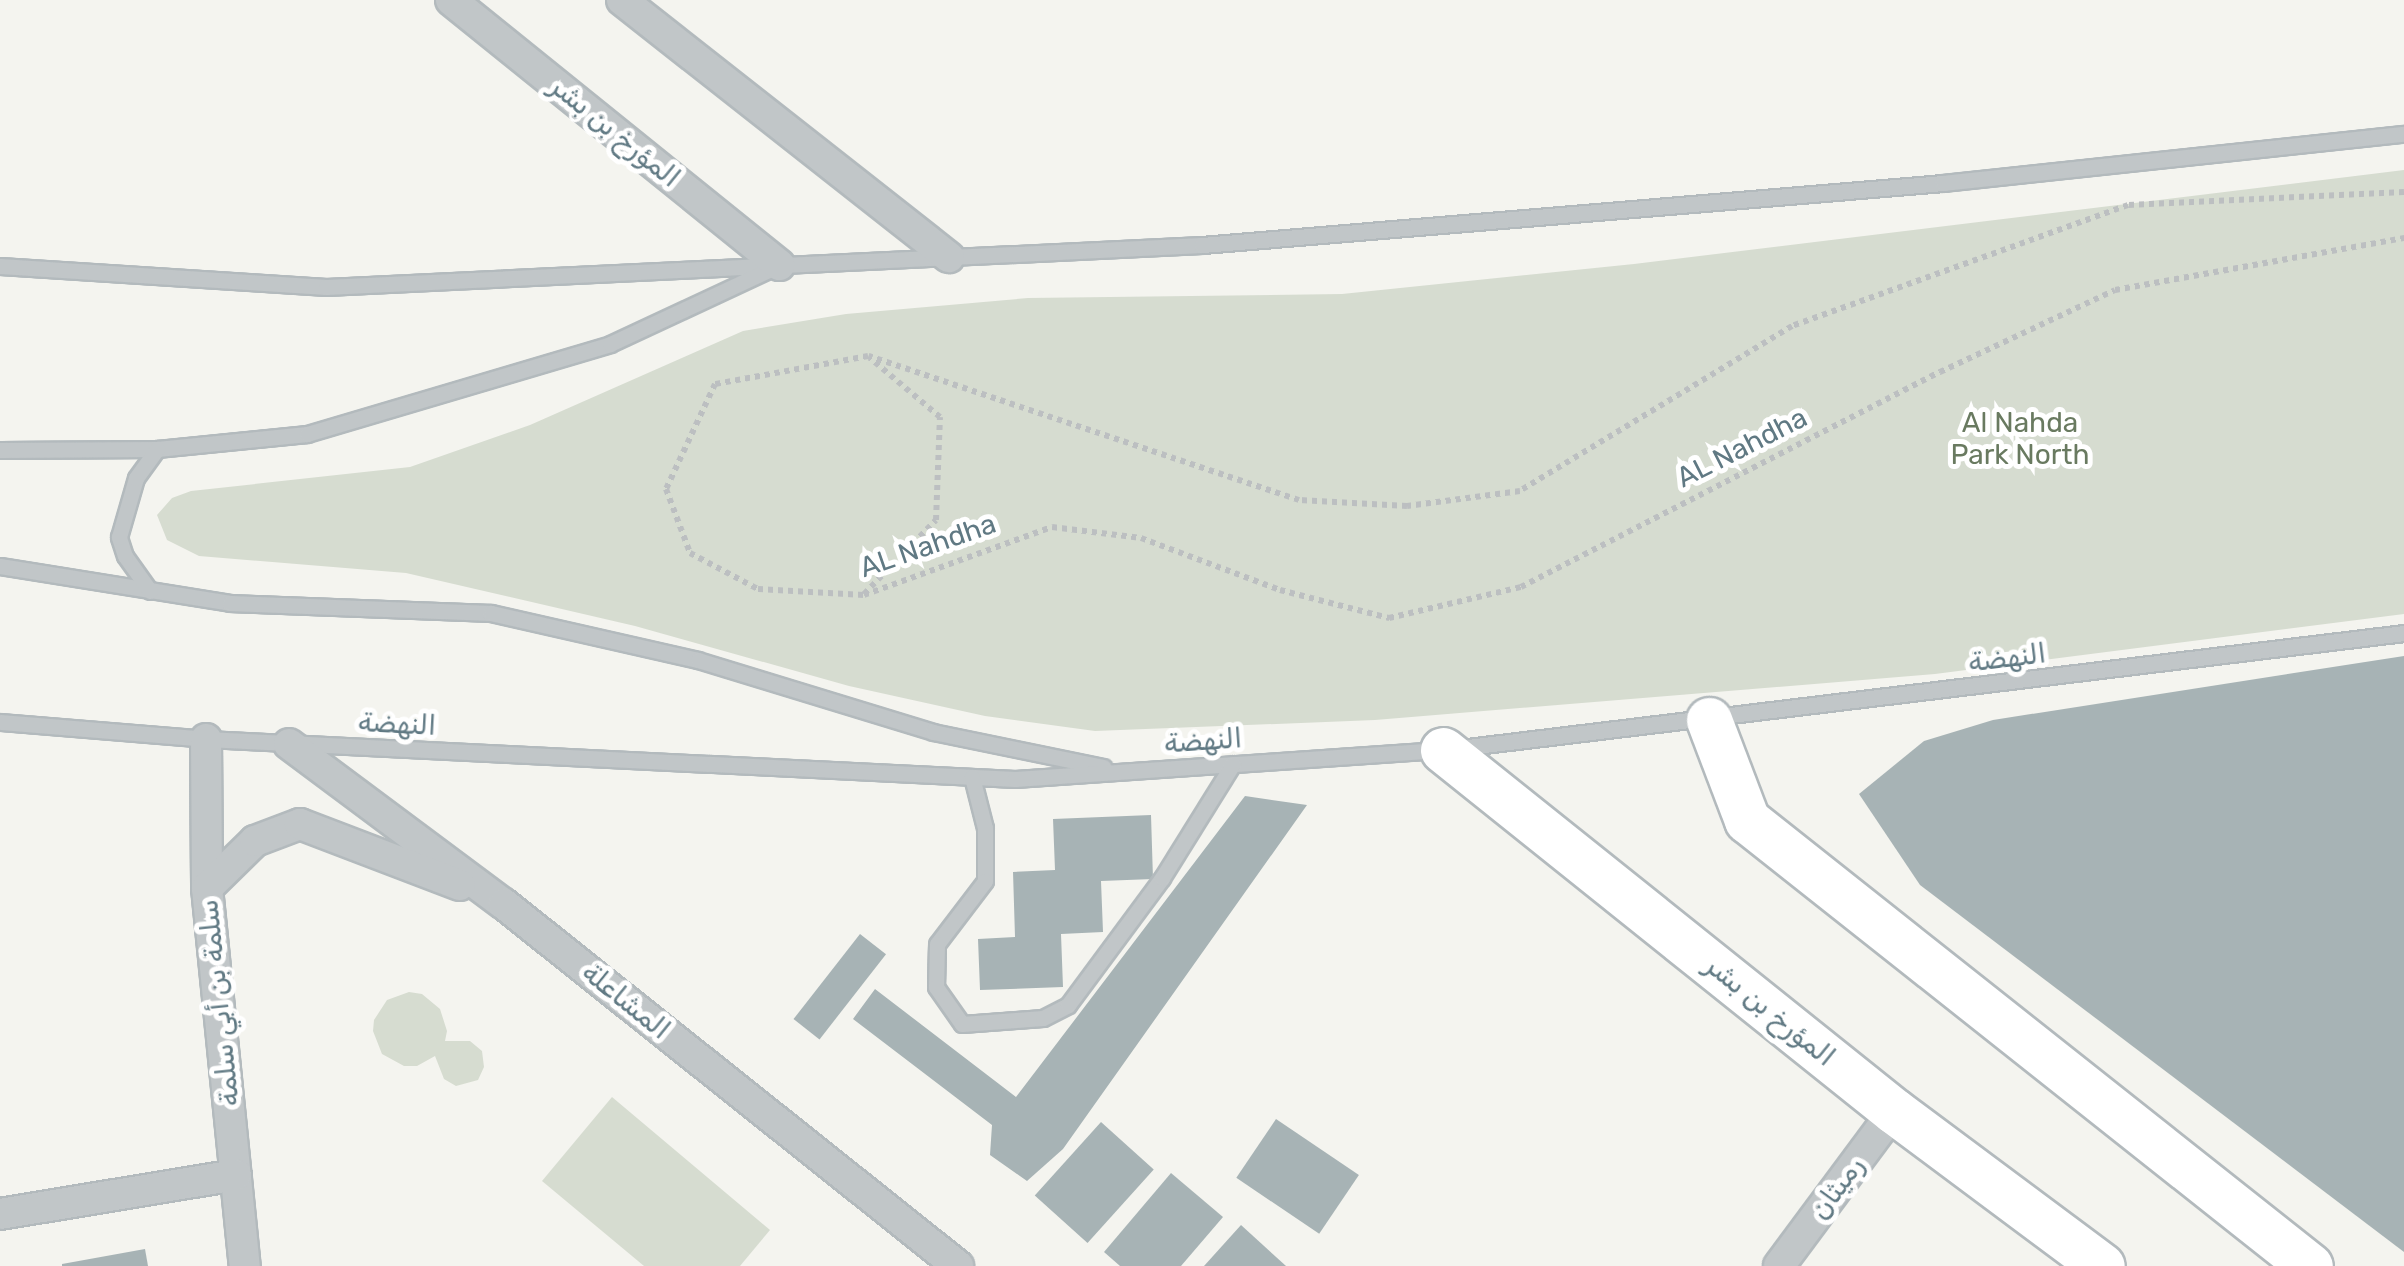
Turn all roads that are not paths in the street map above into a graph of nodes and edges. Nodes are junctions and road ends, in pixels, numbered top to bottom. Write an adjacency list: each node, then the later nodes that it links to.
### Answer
1 (451, 0): 5 (street, المؤرخ بن بشر)
2 (622, 0): 4 (street)
3 (2404, 134): 4 (lane)
4 (950, 257): 5 (lane)
5 (779, 265): 6 (lane); 8 (lane)
6 (0, 266)
7 (0, 450): 8 (lane)
8 (157, 450): 10 (lane)
9 (0, 566): 10 (lane)
10 (150, 591): 18 (lane)
11 (2404, 633): 12 (lane, النهضة)
12 (1710, 720): 16 (lane, النهضة); 29 (street)
13 (0, 722): 14 (lane, النهضة)
14 (206, 740): 15 (lane, النهضة); 20 (street, سلمة بن أبي سلمة)
15 (288, 744): 19 (lane, النهضة); 21 (street, المشاعلة)
16 (1443, 750): 17 (lane, النهضة); 22 (street, المؤرخ بن بشر)
17 (1234, 764): 18 (lane, النهضة); 19 (lane)
18 (1124, 771): 19 (lane, النهضة)
19 (972, 777)
20 (207, 888): 21 (street); 23 (street, سلمة بن أبي سلمة)
21 (504, 904): 26 (street, المشاعلة)
22 (1894, 1110): 27 (street, رميثان); 28 (street, المؤرخ بن بشر)
23 (236, 1175): 24 (street); 25 (street, سلمة بن أبي سلمة)
24 (0, 1214)
25 (245, 1266)
26 (958, 1266)
27 (1779, 1266)
28 (2102, 1266)
29 (2310, 1266)

